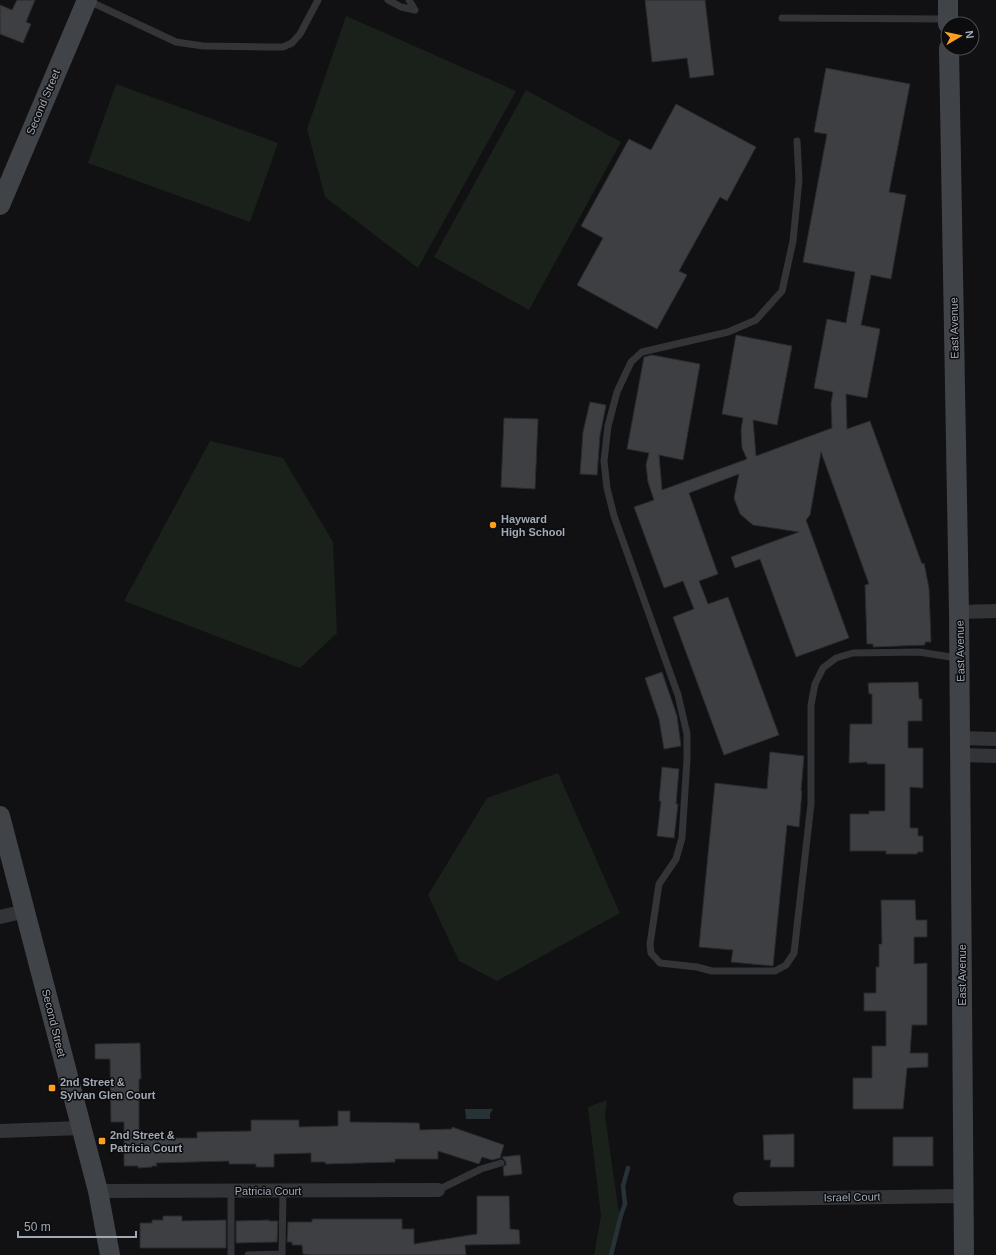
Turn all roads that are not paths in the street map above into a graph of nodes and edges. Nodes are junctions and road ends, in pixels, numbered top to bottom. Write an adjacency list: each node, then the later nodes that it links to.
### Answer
1 (87, 0): 2 (lane); 9 (street, Second Street)
2 (318, 0)
3 (388, 0): 4 (lane)
4 (410, 0)
5 (948, 14): 6 (lane)
6 (782, 18)
7 (949, 56): 11 (street, East Avenue)
8 (797, 141): 12 (lane)
9 (0, 205)
10 (996, 611): 11 (street)
11 (959, 612): 12 (street, East Avenue)
12 (960, 658): 14 (street, East Avenue)
13 (996, 739): 14 (street)
14 (960, 747): 15 (street); 26 (street, East Avenue)
15 (996, 756)
16 (0, 816): 17 (street, Second Street)
17 (26, 911): 18 (street); 19 (street, Second Street)
18 (0, 917)
19 (81, 1128): 20 (street); 23 (street, Second Street)
20 (0, 1131)
21 (501, 1163): 22 (lane)
22 (438, 1190): 25 (street, Patricia Court)
23 (98, 1191): 24 (street, Patricia Court); 28 (street, Second Street)
24 (231, 1191): 25 (street, Patricia Court); 29 (lane)
25 (283, 1191): 30 (lane)
26 (963, 1196): 27 (street, Israel Court); 31 (street, East Avenue)
27 (740, 1199)
28 (110, 1255)
29 (231, 1255)
30 (248, 1255)
31 (964, 1255)

